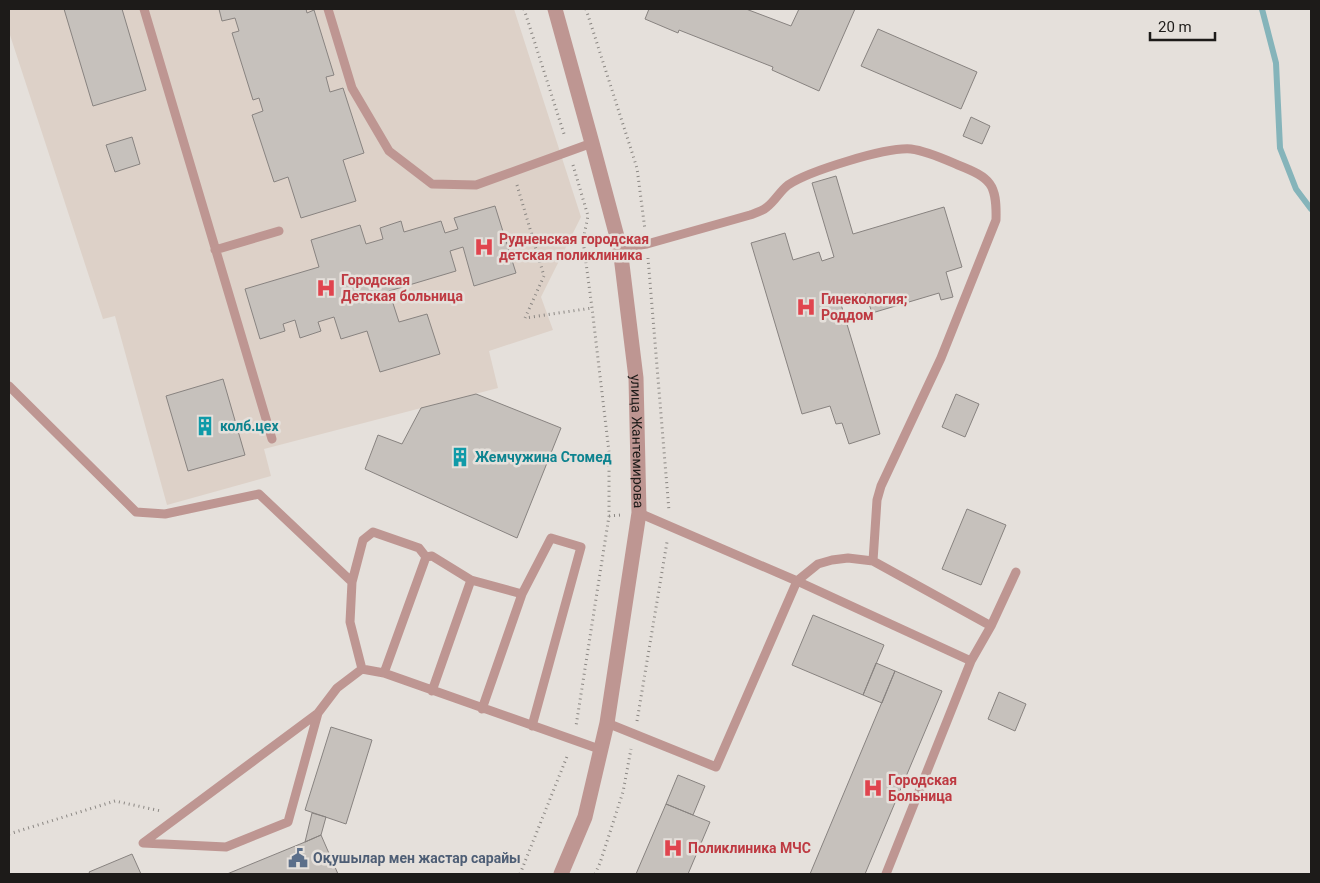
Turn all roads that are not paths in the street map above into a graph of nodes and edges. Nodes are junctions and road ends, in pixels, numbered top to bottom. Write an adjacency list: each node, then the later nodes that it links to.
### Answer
1 (144, 9): 7 (lane)
2 (328, 9): 4 (lane)
3 (554, 9): 4 (street, улица Жантемирова)
4 (592, 143): 6 (street, улица Жантемирова)
5 (279, 231): 7 (lane)
6 (620, 248): 10 (street, улица Жантемирова); 12 (lane)
7 (215, 250): 9 (lane)
8 (9, 386): 16 (lane)
9 (272, 439)
10 (639, 513): 15 (lane); 25 (street, улица Жантемирова)
11 (426, 557): 14 (lane); 16 (lane); 21 (lane)
12 (873, 561): 15 (lane); 18 (lane)
13 (1016, 572): 18 (lane)
14 (471, 580): 17 (lane); 22 (lane)
15 (797, 581): 19 (lane); 25 (lane)
16 (352, 582): 20 (lane)
17 (522, 594): 23 (lane); 26 (lane)
18 (990, 626): 19 (lane)
19 (971, 662): 29 (lane)
20 (362, 669): 21 (lane); 24 (lane)
21 (384, 674): 22 (lane)
22 (432, 691): 23 (lane)
23 (482, 709): 26 (lane)
24 (318, 712): 24 (lane)
25 (607, 723): 27 (street, улица Жантемирова)
26 (532, 726): 27 (lane)
27 (602, 750): 28 (street, улица Жантемирова)
28 (561, 874)
29 (886, 874)

